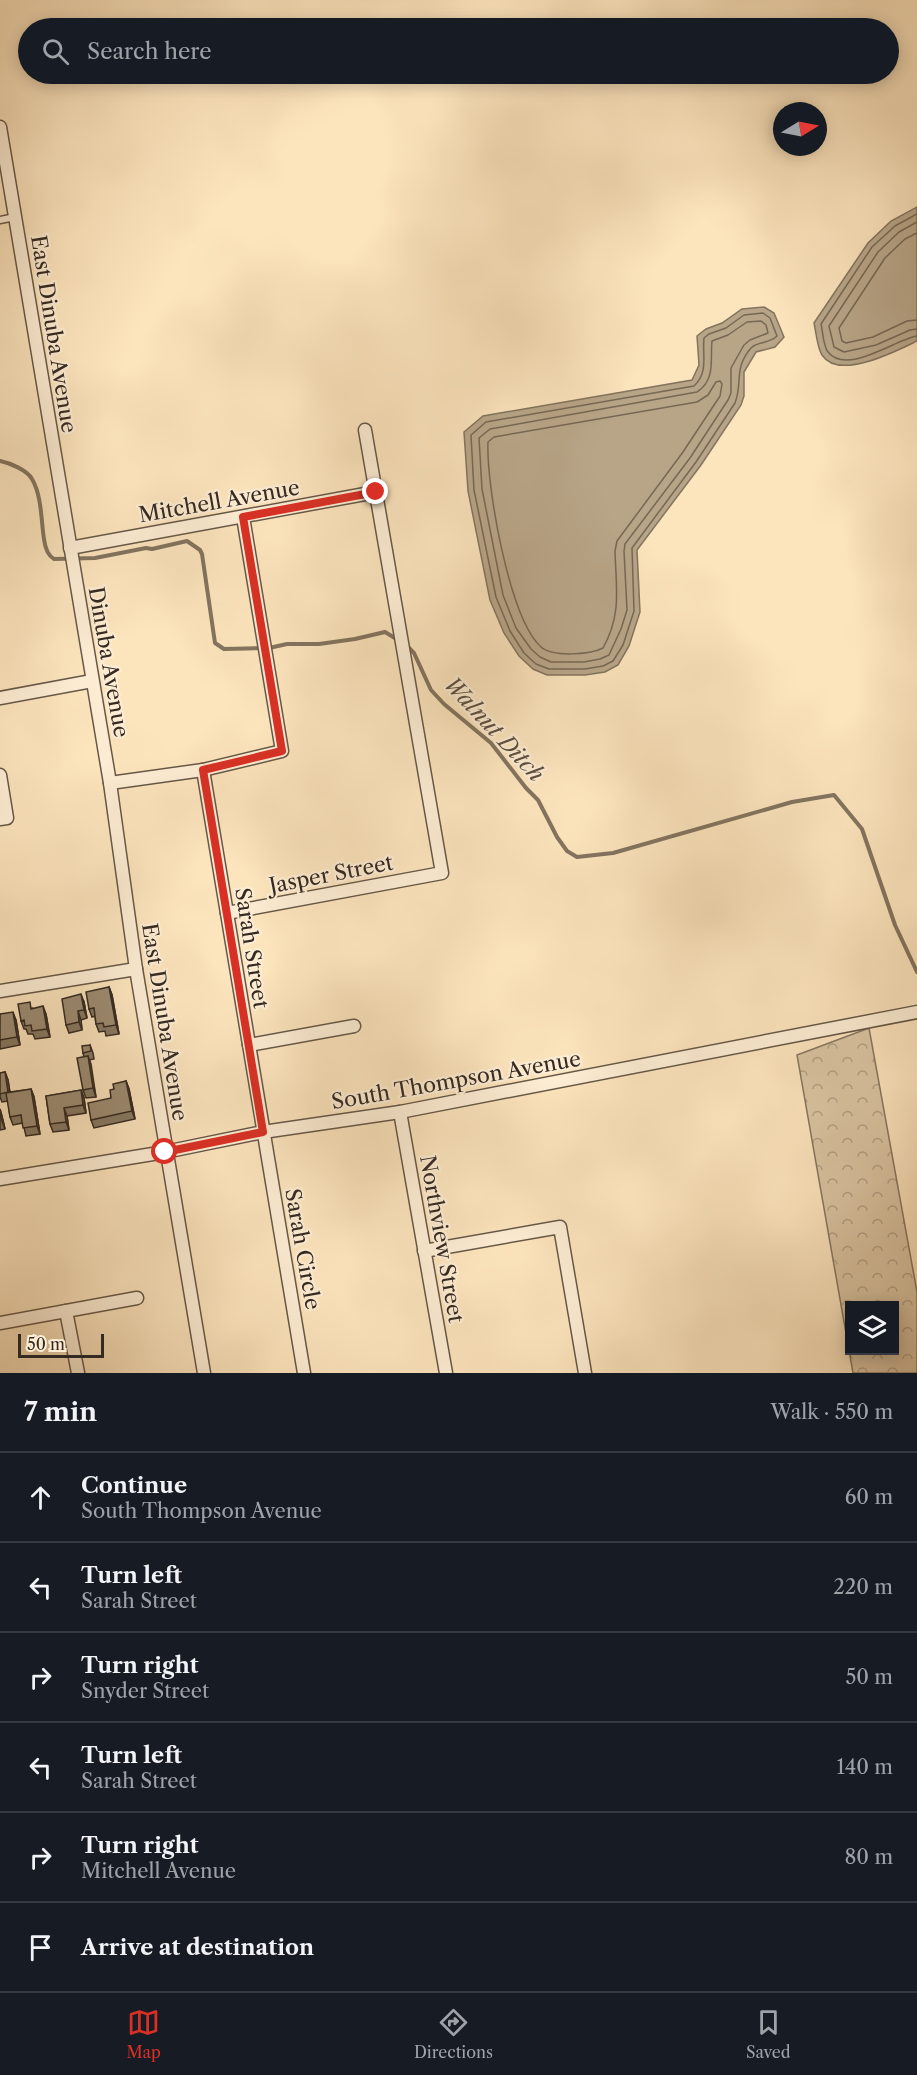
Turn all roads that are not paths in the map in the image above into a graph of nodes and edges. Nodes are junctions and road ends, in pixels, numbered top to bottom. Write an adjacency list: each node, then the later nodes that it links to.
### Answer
1 (0, 127): 2 (street, East Dinuba Avenue)
2 (4, 170): 3 (street, East Dinuba Avenue)
3 (15, 218): 4 (lane); 8 (street, East Dinuba Avenue)
4 (0, 220)
5 (365, 430): 6 (street)
6 (376, 492): 7 (street, Mitchell Avenue); 15 (street, Jasper Street)
7 (243, 517): 8 (street, Mitchell Avenue); 11 (street)
8 (70, 548): 9 (street, Dinuba Avenue)
9 (92, 681): 10 (street); 13 (street, Dinuba Avenue)
10 (0, 698)
11 (203, 770): 13 (street); 15 (street, Sarah Street)
12 (0, 775): 14 (street)
13 (110, 783): 16 (street, East Dinuba Avenue)
14 (4, 819)
15 (227, 913): 20 (street, Sarah Street)
16 (136, 969): 17 (street); 23 (street, East Dinuba Avenue)
17 (0, 991)
18 (917, 1012): 21 (street, South Thompson Avenue)
19 (354, 1026): 20 (street)
20 (249, 1045): 22 (street, Sarah Street)
21 (399, 1112): 22 (street, South Thompson Avenue); 25 (street, Northview Street)
22 (263, 1132): 23 (street, South Thompson Avenue); 31 (street, Sarah Circle)
23 (165, 1152): 24 (street, South Thompson Avenue); 30 (street, East Dinuba Avenue)
24 (0, 1179)
25 (424, 1251): 32 (street, Northview Street); 33 (street)
26 (137, 1298): 27 (street)
27 (66, 1311): 28 (street); 29 (street)
28 (0, 1323)
29 (78, 1373)
30 (204, 1373)
31 (304, 1373)
32 (446, 1373)
33 (585, 1373)

